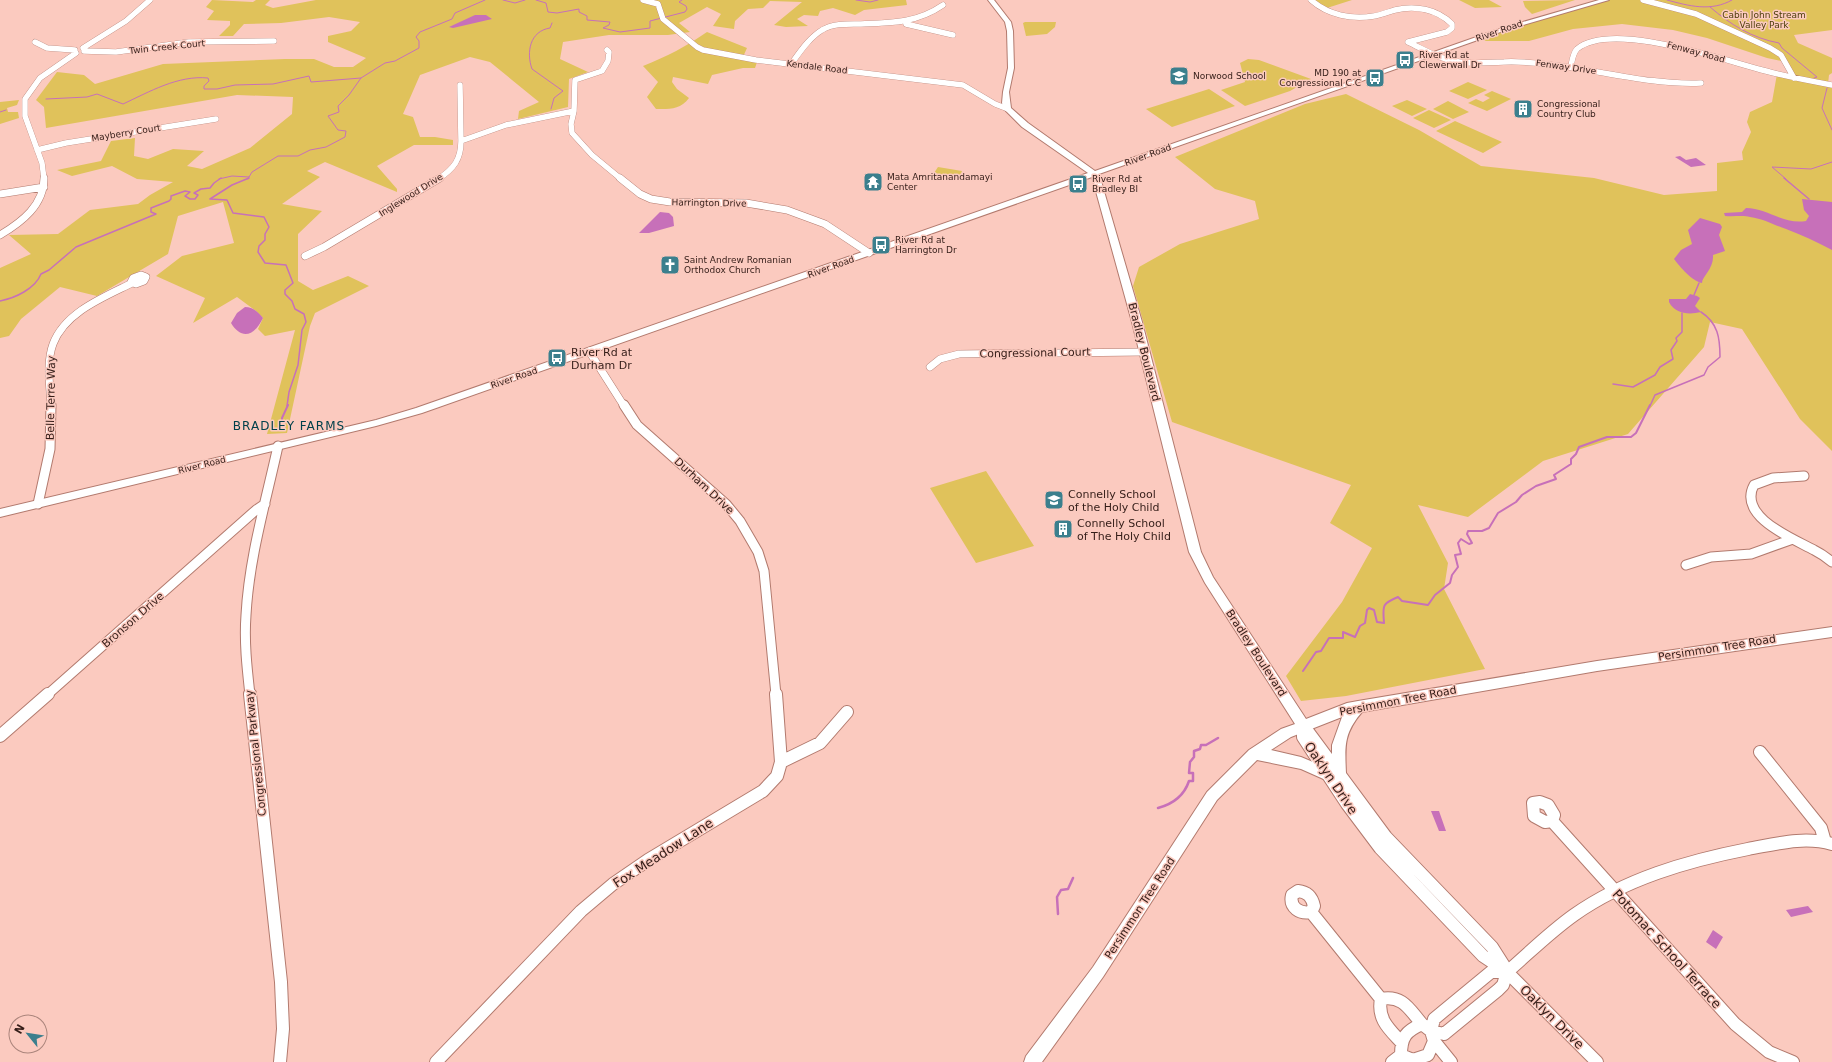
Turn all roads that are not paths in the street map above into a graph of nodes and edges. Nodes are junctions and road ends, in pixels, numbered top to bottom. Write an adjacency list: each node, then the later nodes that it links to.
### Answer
1 (150, 0): 12 (street)
2 (643, 0): 16 (street, Kendale Road)
3 (991, 0): 22 (main road)
4 (1311, 0): 15 (street, Fenway Drive)
5 (1606, 0): 15 (main road, River Road)
6 (1644, 0): 18 (street)
7 (943, 5): 8 (street)
8 (903, 24): 9 (street); 16 (street)
9 (953, 35)
10 (274, 41): 12 (street, Twin Creek Court)
11 (35, 42): 14 (street)
12 (84, 50): 14 (street)
13 (607, 50): 23 (street, Harrington Drive)
14 (76, 52): 26 (street)
15 (1429, 56): 17 (street, Fenway Drive); 27 (main road, River Road)
16 (791, 64): 22 (street, Kendale Road)
17 (1571, 66): 18 (street, Fenway Road); 19 (street, Fenway Drive)
18 (1794, 78): 21 (street, Fenway Road)
19 (1701, 83)
20 (460, 85): 25 (street, Inglewood Drive)
21 (1832, 85)
22 (1008, 109): 27 (main road)
23 (574, 111): 25 (street); 31 (street, Harrington Drive)
24 (216, 119): 26 (street, Mayberry Court)
25 (461, 141): 32 (street, Inglewood Drive)
26 (36, 150): 28 (street)
27 (1095, 174): 31 (main road, River Road); 35 (main road, Bradley Boulevard)
28 (44, 187): 29 (street); 30 (street)
29 (0, 194)
30 (0, 236)
31 (869, 253): 34 (main road, River Road)
32 (305, 256)
33 (132, 283): 39 (street, Belle Terre Way)
34 (589, 352): 37 (main road, River Road); 52 (street, Durham Drive)
35 (1144, 352): 36 (street, Congressional Court); 48 (main road, Bradley Boulevard)
36 (930, 367)
37 (278, 446): 39 (main road, River Road); 40 (street, Congressional Parkway)
38 (1804, 476): 42 (street)
39 (38, 504): 41 (main road, River Road)
40 (265, 504): 49 (street, Bronson Drive); 63 (street, Congressional Parkway)
41 (0, 513)
42 (1790, 540): 43 (street); 44 (street)
43 (1832, 562)
44 (1686, 565)
45 (1832, 632): 46 (main road, Persimmon Tree Road)
46 (1358, 707): 48 (main road, Persimmon Tree Road); 53 (main road)
47 (847, 712): 52 (street)
48 (1303, 725): 51 (main road, Persimmon Tree Road); 53 (street, Oaklyn Drive)
49 (0, 736)
50 (1760, 752): 55 (street)
51 (1254, 754): 53 (main road); 65 (main road, Persimmon Tree Road)
52 (781, 762): 64 (street, Fox Meadow Lane)
53 (1334, 775): 58 (street, Oaklyn Drive)
54 (1552, 821): 56 (street, Potomac School Terrace)
55 (1829, 843): 56 (street)
56 (1616, 891): 58 (street); 68 (street, Potomac School Terrace)
57 (1311, 912): 59 (street)
58 (1508, 972): 60 (street); 60 (street); 67 (street, Oaklyn Drive)
59 (1381, 999): 60 (street); 61 (street)
60 (1429, 1032): 61 (street); 62 (street); 66 (street)
61 (1401, 1042): 62 (street)
62 (1405, 1060)
63 (280, 1062)
64 (436, 1062)
65 (1032, 1062)
66 (1451, 1062)
67 (1597, 1062)
68 (1793, 1062)

